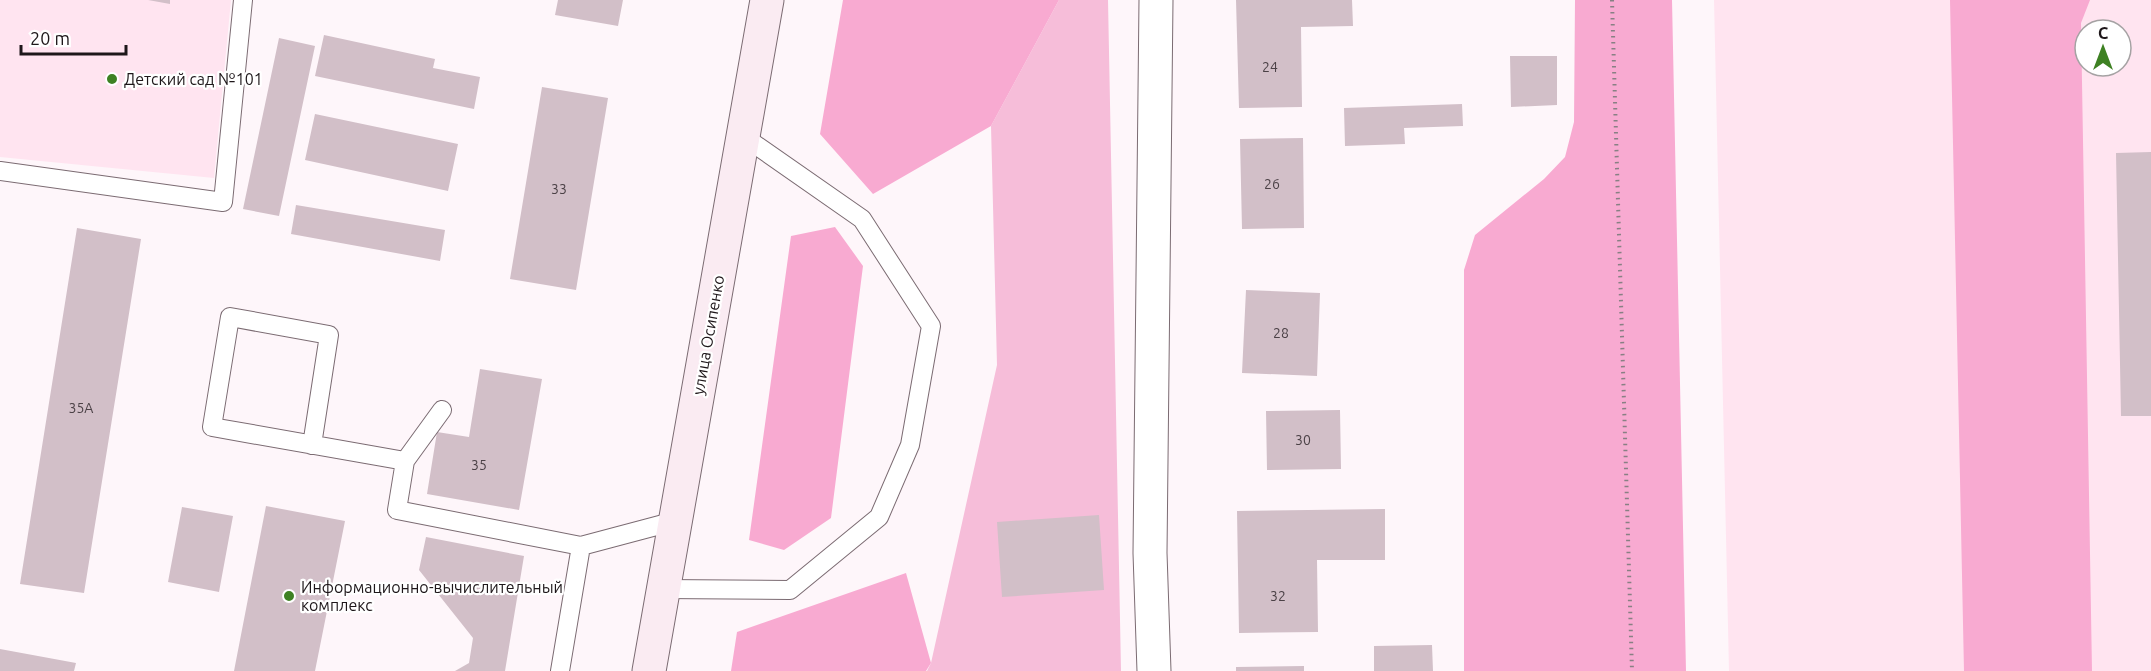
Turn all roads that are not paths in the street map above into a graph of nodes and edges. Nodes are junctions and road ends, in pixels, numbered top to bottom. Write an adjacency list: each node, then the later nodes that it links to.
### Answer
1 (243, 0): 5 (lane)
2 (767, 0): 4 (main road, улица Осипенко)
3 (1156, 0): 14 (street)
4 (743, 136): 9 (main road, улица Осипенко); 11 (lane)
5 (0, 171)
6 (442, 410): 8 (lane)
7 (312, 445): 7 (lane); 8 (lane)
8 (405, 461): 10 (lane)
9 (675, 520): 10 (lane); 11 (main road, улица Осипенко)
10 (581, 546): 12 (lane)
11 (663, 589): 13 (main road, улица Осипенко)
12 (560, 671)
13 (649, 671)
14 (1154, 671)

